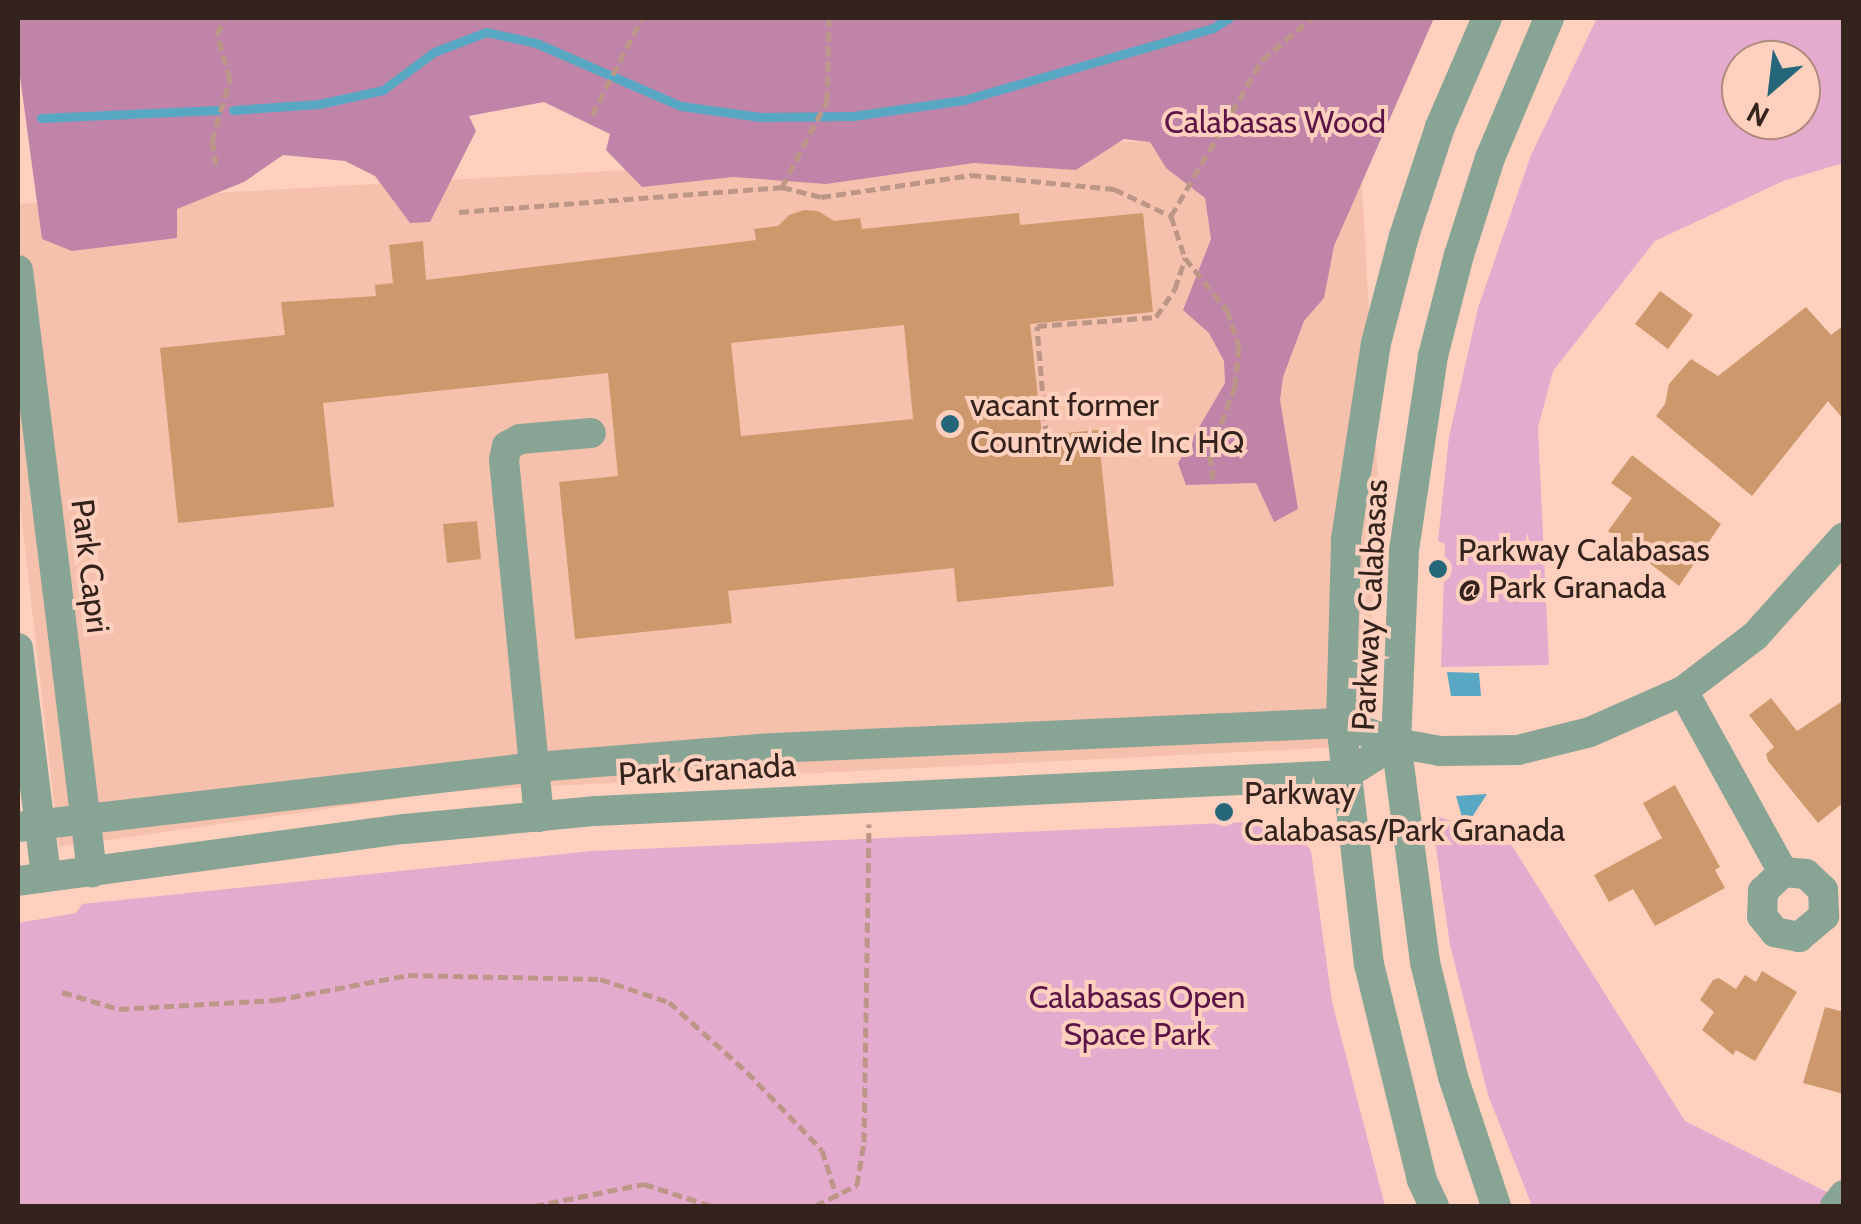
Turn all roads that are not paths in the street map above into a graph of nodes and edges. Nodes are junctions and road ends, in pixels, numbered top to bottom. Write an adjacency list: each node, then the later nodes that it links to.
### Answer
1 (1486, 18): 8 (street, Parkway Calabasas)
2 (1549, 18): 9 (street, Parkway Calabasas)
3 (18, 284): 13 (street, Park Capri)
4 (590, 433): 10 (street)
5 (1844, 537): 7 (street, Park Granada)
6 (18, 648): 14 (street)
7 (1683, 691): 9 (street, Park Granada); 16 (street)
8 (1342, 723): 9 (street, Park Granada); 10 (street, Park Granada); 11 (street, Parkway Calabasas)
9 (1396, 743): 11 (street); 20 (street, Parkway Calabasas)
10 (536, 766): 12 (street); 13 (street, Park Granada)
11 (1345, 776): 12 (street, Park Granada); 19 (street, Parkway Calabasas)
12 (539, 817): 15 (street, Park Granada)
13 (86, 819): 14 (street, Park Granada); 15 (street, Park Capri)
14 (28, 826): 17 (street)
15 (92, 872): 17 (street, Park Granada)
16 (1784, 872)
17 (32, 878)
18 (1844, 1196): 21 (street)
19 (1434, 1206)
20 (1496, 1206)
21 (1835, 1206)

